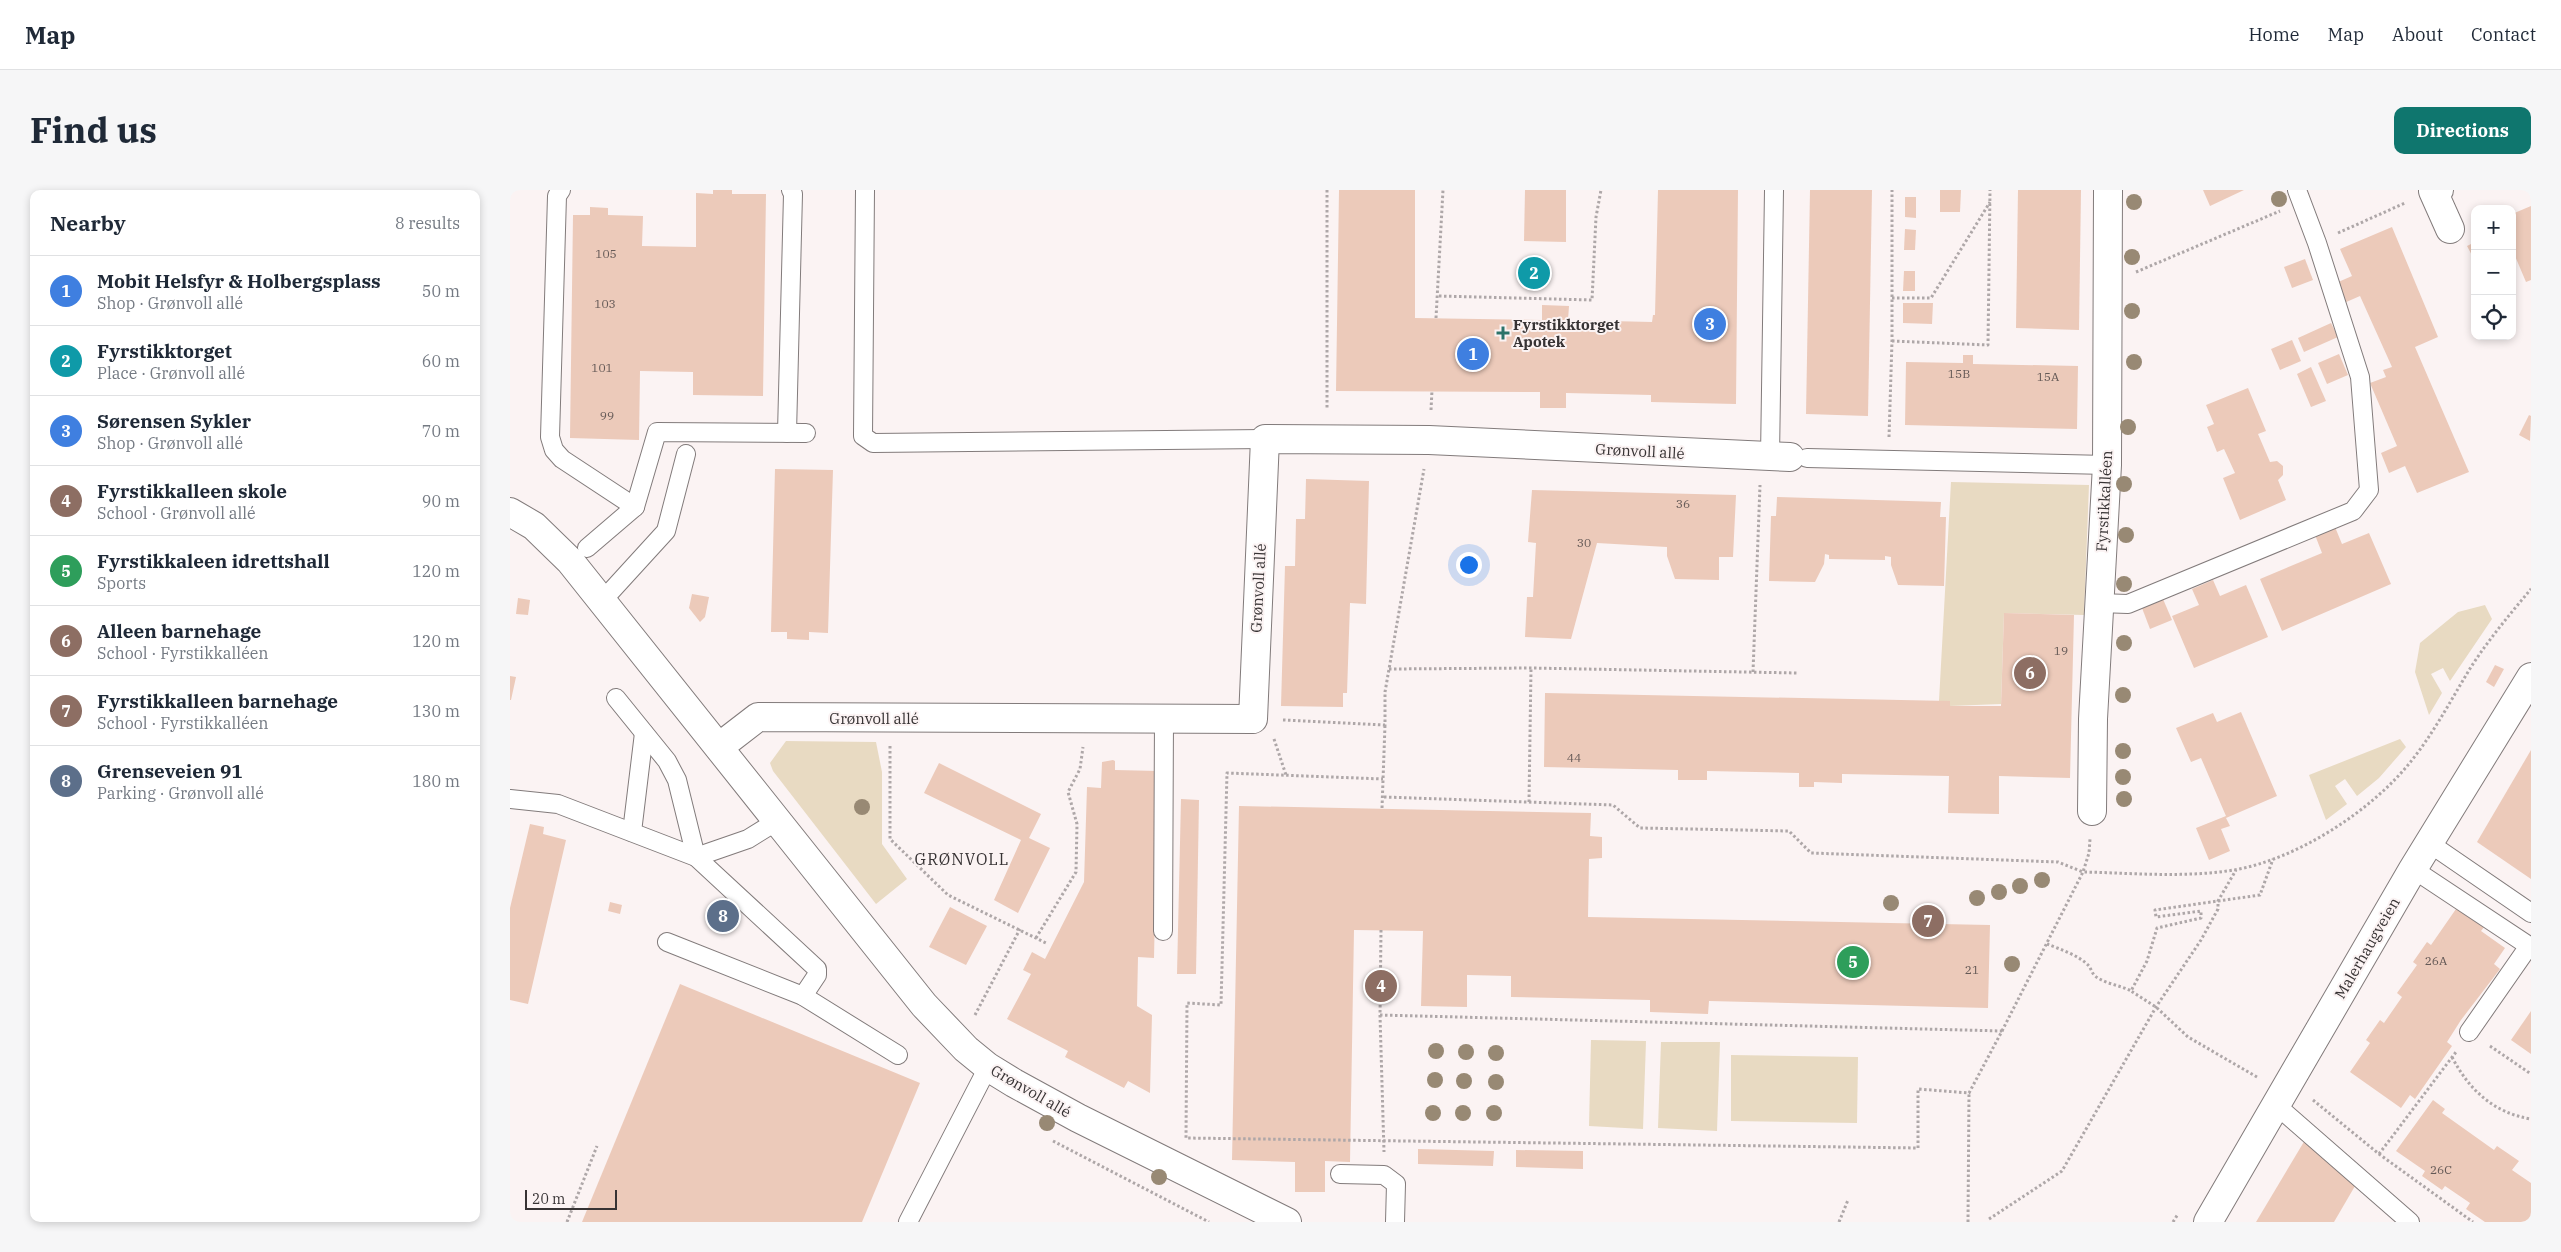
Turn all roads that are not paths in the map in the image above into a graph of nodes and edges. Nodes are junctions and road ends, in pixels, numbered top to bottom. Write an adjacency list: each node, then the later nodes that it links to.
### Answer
1 (561, 190): 15 (lane)
2 (791, 190): 9 (lane)
3 (864, 190): 11 (lane)
4 (1774, 190): 13 (lane)
5 (2108, 190): 14 (street, Fyrstikkalléen)
6 (2436, 191): 8 (street)
7 (2299, 196): 19 (lane)
8 (2450, 229)
9 (787, 433): 10 (lane); 15 (lane)
10 (806, 433)
11 (1265, 439): 13 (street, Grønvoll allé); 22 (street, Grønvoll allé)
12 (686, 454): 18 (lane)
13 (1782, 457): 14 (lane)
14 (2107, 464): 19 (street, Fyrstikkalléen)
15 (635, 507): 17 (lane)
16 (510, 512): 18 (street, Grønvoll allé)
17 (587, 548)
18 (603, 600): 24 (street, Grønvoll allé)
19 (2099, 603): 26 (street, Fyrstikkalléen)
20 (2531, 677): 29 (street, Malerhaugveien)
21 (616, 698): 23 (lane)
22 (1164, 719): 24 (street, Grønvoll allé); 33 (lane)
23 (644, 733): 28 (lane); 30 (lane)
24 (719, 747): 27 (street, Grønvoll allé)
25 (510, 799): 28 (lane)
26 (2092, 811)
27 (777, 821): 30 (lane); 38 (street, Grønvoll allé)
28 (632, 832): 30 (lane)
29 (2430, 843): 31 (street, Malerhaugveien); 32 (lane)
30 (696, 857): 35 (lane)
31 (2413, 869): 36 (lane); 39 (street, Malerhaugveien)
32 (2531, 913)
33 (1163, 931)
34 (667, 942): 35 (lane)
35 (803, 996): 37 (lane)
36 (2469, 1032)
37 (898, 1055)
38 (988, 1067): 41 (lane); 42 (street, Grønvoll allé)
39 (2276, 1104): 44 (street, Malerhaugveien); 45 (lane)
40 (1340, 1174): 43 (lane)
41 (908, 1222)
42 (1287, 1222)
43 (1395, 1222)
44 (2208, 1222)
45 (2410, 1222)

